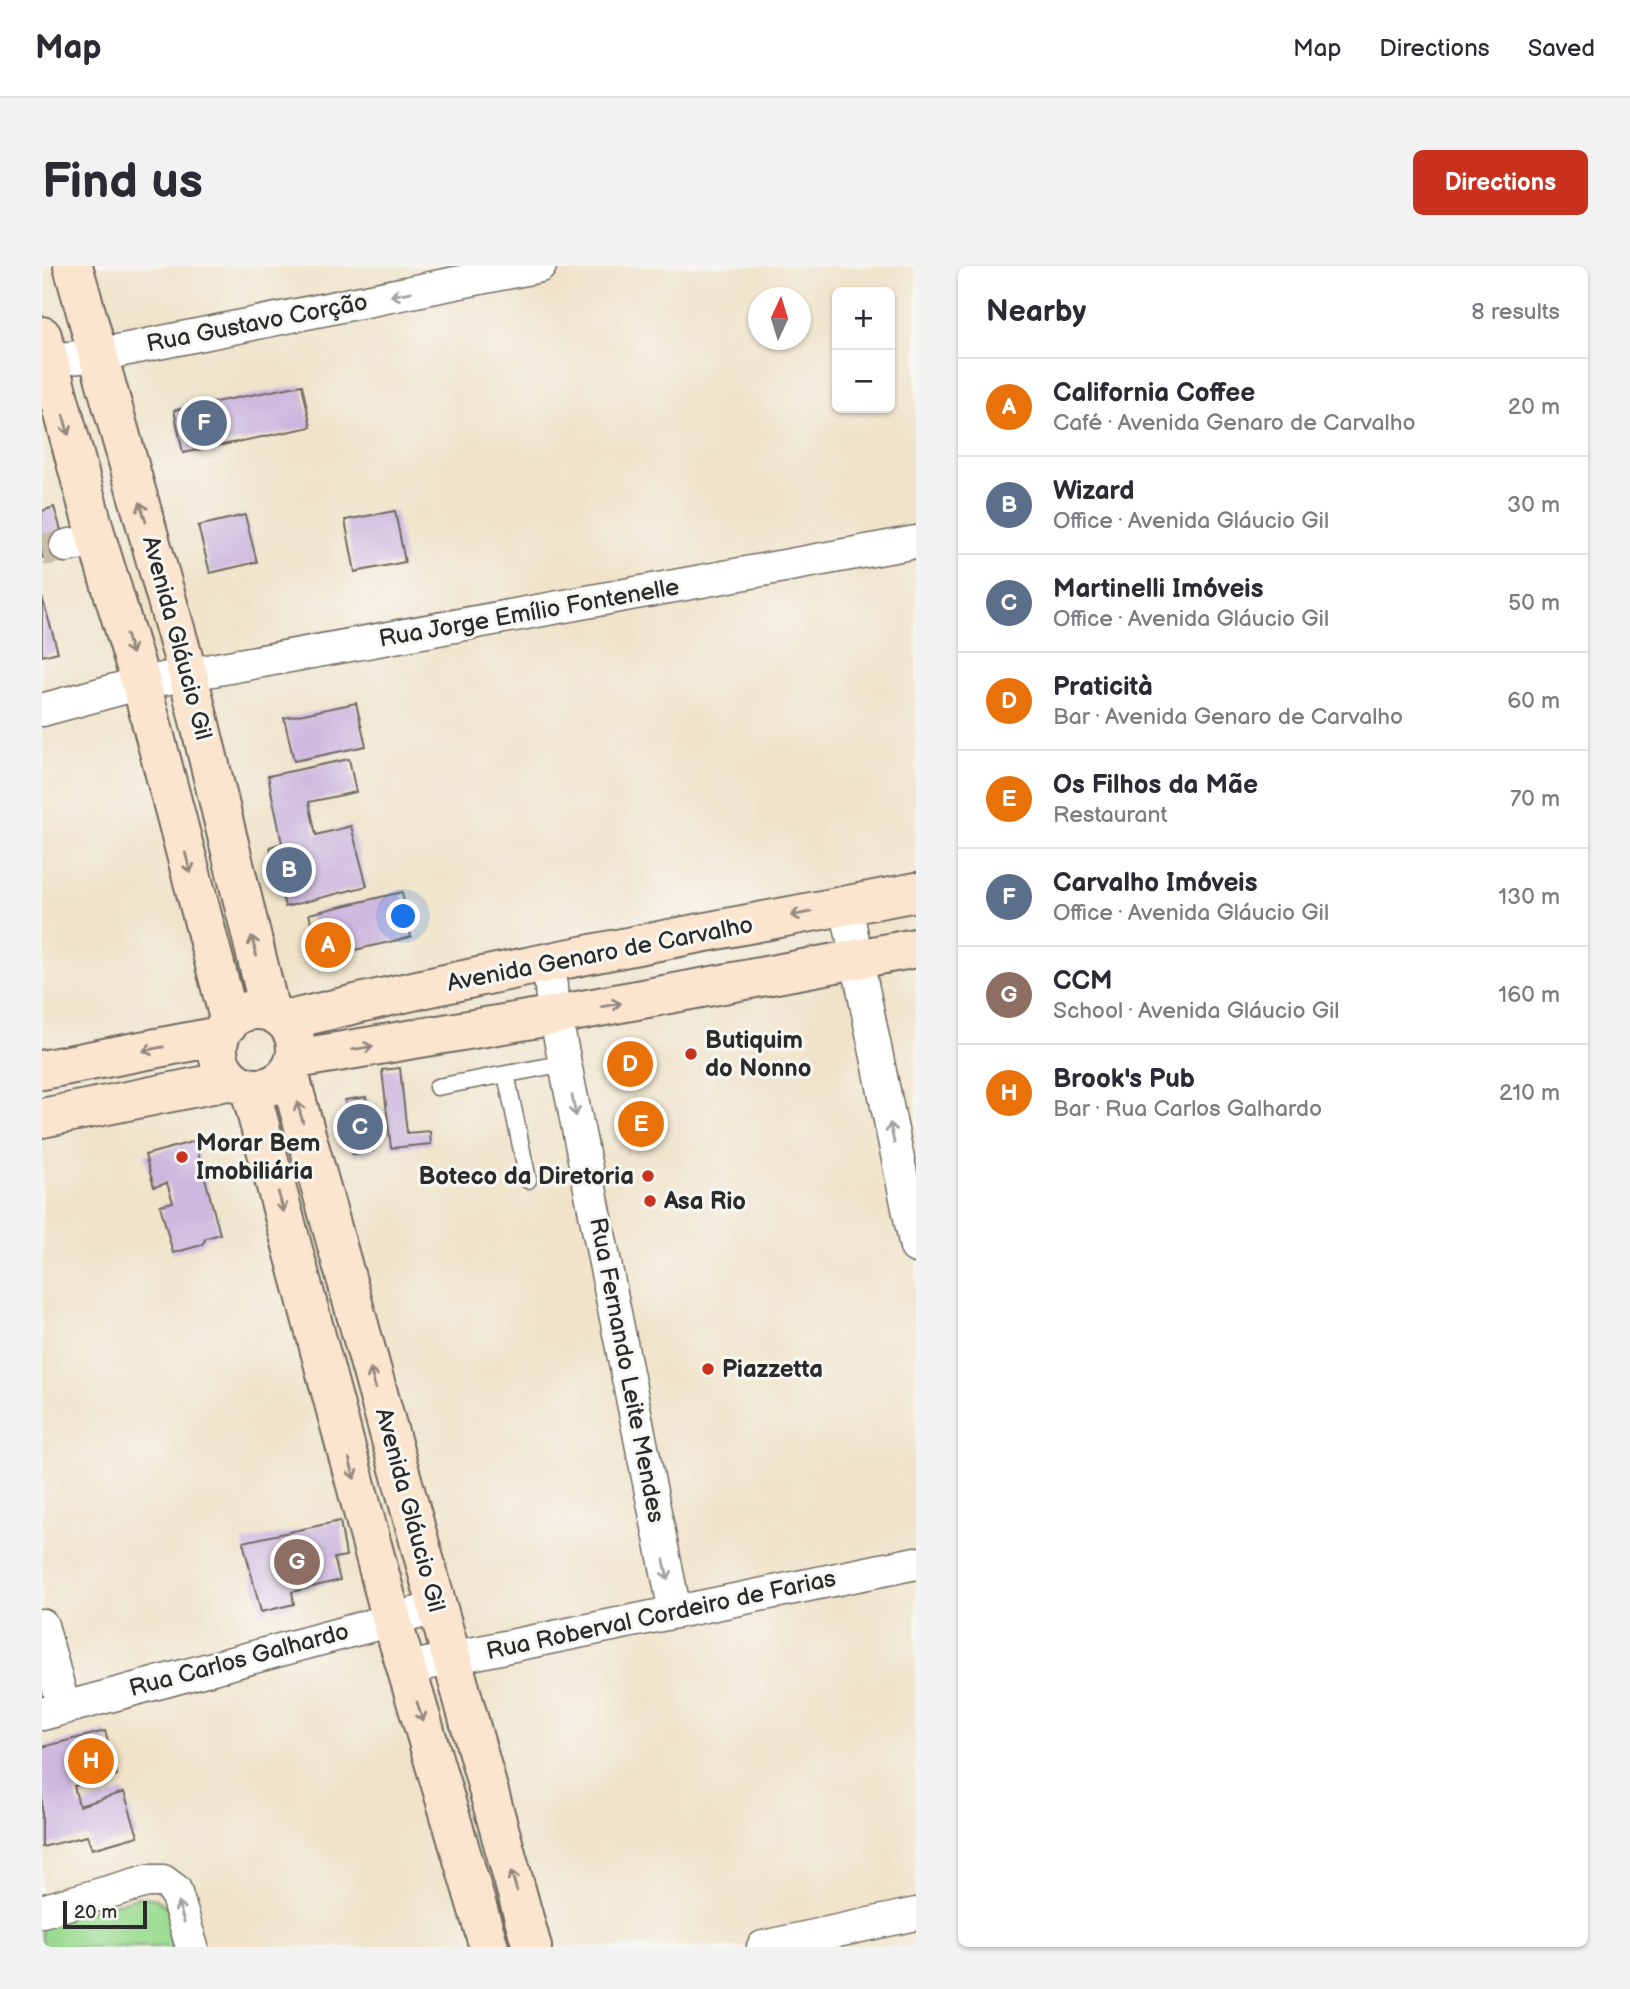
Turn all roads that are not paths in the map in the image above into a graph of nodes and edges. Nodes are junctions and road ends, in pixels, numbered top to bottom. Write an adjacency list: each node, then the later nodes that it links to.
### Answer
1 (73, 266): 4 (street, Avenida Gláucio Gil)
2 (540, 266): 4 (street, Rua Gustavo Corção, one-way to 4)
3 (44, 352): 4 (street, Rua Gustavo Corção); 7 (street, Avenida Gláucio Gil, one-way to 7)
4 (99, 355): 6 (street, Avenida Gláucio Gil, one-way to 4)
5 (916, 542): 6 (street, Rua Jorge Emílio Fontenelle)
6 (188, 674): 7 (street, Rua Jorge Emílio Fontenelle); 15 (street, Avenida Gláucio Gil, one-way to 6)
7 (141, 683): 8 (street, Rua Jorge Emílio Fontenelle); 16 (street, Avenida Gláucio Gil, one-way to 16)
8 (42, 710)
9 (916, 892): 10 (street, Avenida Genaro de Carvalho)
10 (846, 906): 12 (street); 13 (street, Avenida Genaro de Carvalho, one-way to 13)
11 (916, 948): 12 (street, Avenida Genaro de Carvalho)
12 (856, 958): 14 (street, Avenida Genaro de Carvalho, one-way to 12); 25 (street, one-way to 12)
13 (549, 964): 14 (street, Rua Fernando Leite Mendes); 15 (street, Avenida Genaro de Carvalho)
14 (556, 1015): 17 (street, Rua Fernando Leite Mendes); 18 (street, Avenida Genaro de Carvalho, one-way to 14)
15 (277, 1017): 16 (street); 18 (street)
16 (225, 1029): 19 (street, one-way to 19); 21 (street)
17 (566, 1063): 20 (lane); 28 (street, Rua Fernando Leite Mendes, one-way to 28)
18 (292, 1066): 21 (street); 27 (street, Avenida Gláucio Gil, one-way to 18)
19 (42, 1070)
20 (506, 1074): 22 (lane); 24 (lane)
21 (241, 1085): 23 (street); 29 (street, Avenida Gláucio Gil, one-way to 29)
22 (437, 1087)
23 (42, 1118)
24 (528, 1180)
25 (916, 1247)
26 (916, 1563): 28 (street, Rua Roberval Cordeiro de Farias)
27 (436, 1608): 29 (street, Rua Carlos Galhardo); 31 (street, Avenida Gláucio Gil)
28 (675, 1612): 31 (street, Rua Roberval Cordeiro de Farias)
29 (392, 1620): 32 (street, Avenida Gláucio Gil); 33 (street, Rua Carlos Galhardo)
30 (42, 1625): 33 (street)
31 (451, 1658): 32 (street, Rua Roberval Cordeiro de Farias); 36 (street, Avenida Gláucio Gil, one-way to 31)
32 (407, 1669): 37 (street, Avenida Gláucio Gil, one-way to 37)
33 (53, 1711)
34 (42, 1911): 38 (street, one-way to 34)
35 (916, 1914): 39 (street)
36 (530, 1940): 37 (street)
37 (486, 1946)
38 (192, 1947)
39 (763, 1947)

